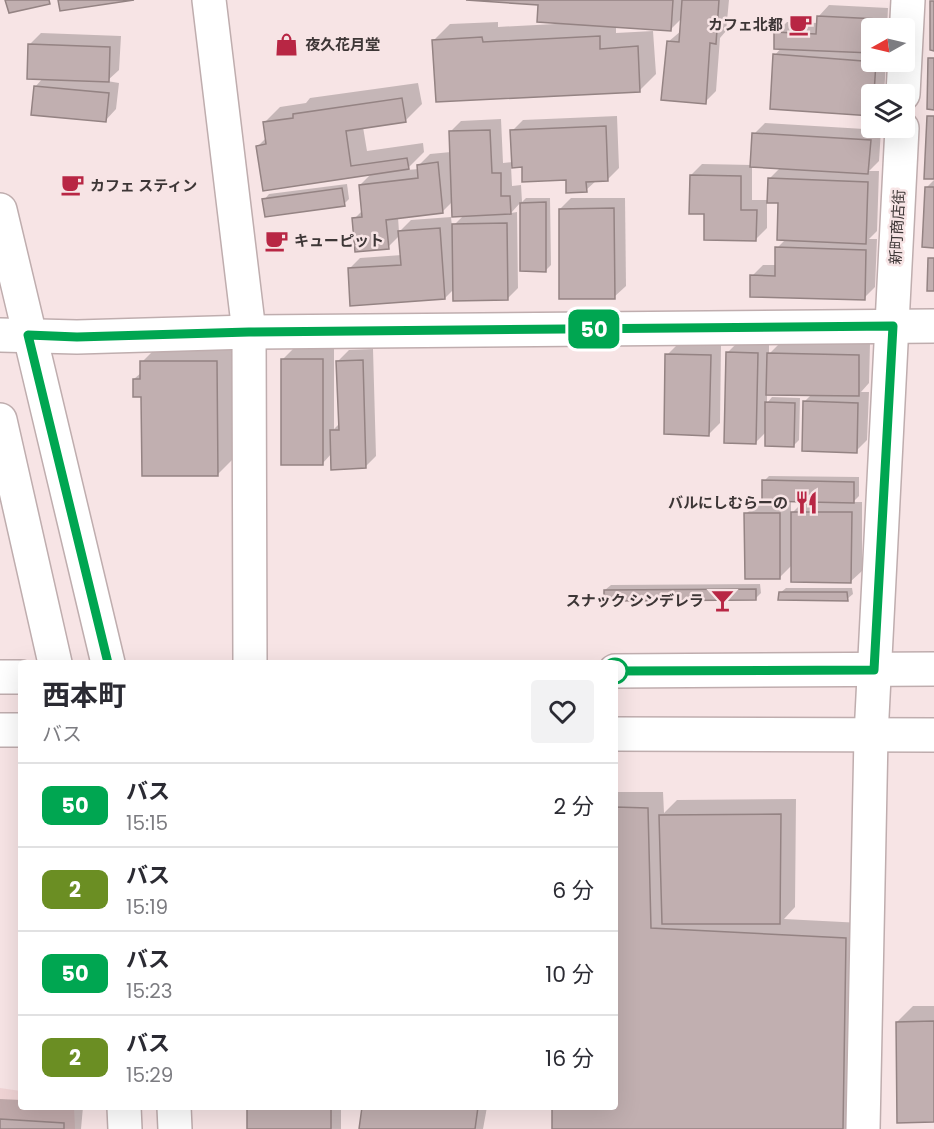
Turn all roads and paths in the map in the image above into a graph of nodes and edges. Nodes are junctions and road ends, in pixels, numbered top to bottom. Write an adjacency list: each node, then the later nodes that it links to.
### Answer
1 (209, 0): 8 (street)
2 (908, 0): 3 (street)
3 (904, 84)
4 (902, 138): 6 (street, 新町商店街)
5 (0, 210): 9 (street)
6 (893, 326): 7 (street); 8 (street); 15 (street, 新町商店街)
7 (934, 326)
8 (249, 332): 9 (street); 13 (street)
9 (14, 335): 12 (street)
10 (0, 420): 11 (street)
11 (54, 660)
12 (107, 660)
13 (250, 660)
14 (934, 669): 15 (street)
15 (874, 670): 16 (street); 23 (street, 新町商店街)
16 (618, 671)
17 (0, 677): 18 (street)
18 (18, 677)
19 (0, 730): 20 (street)
20 (18, 730)
21 (618, 734): 23 (street)
22 (934, 735): 23 (street)
23 (871, 736): 28 (street, 新町商店街)
24 (124, 1110): 26 (street)
25 (174, 1110): 27 (street)
26 (125, 1129)
27 (175, 1129)
28 (863, 1129)

